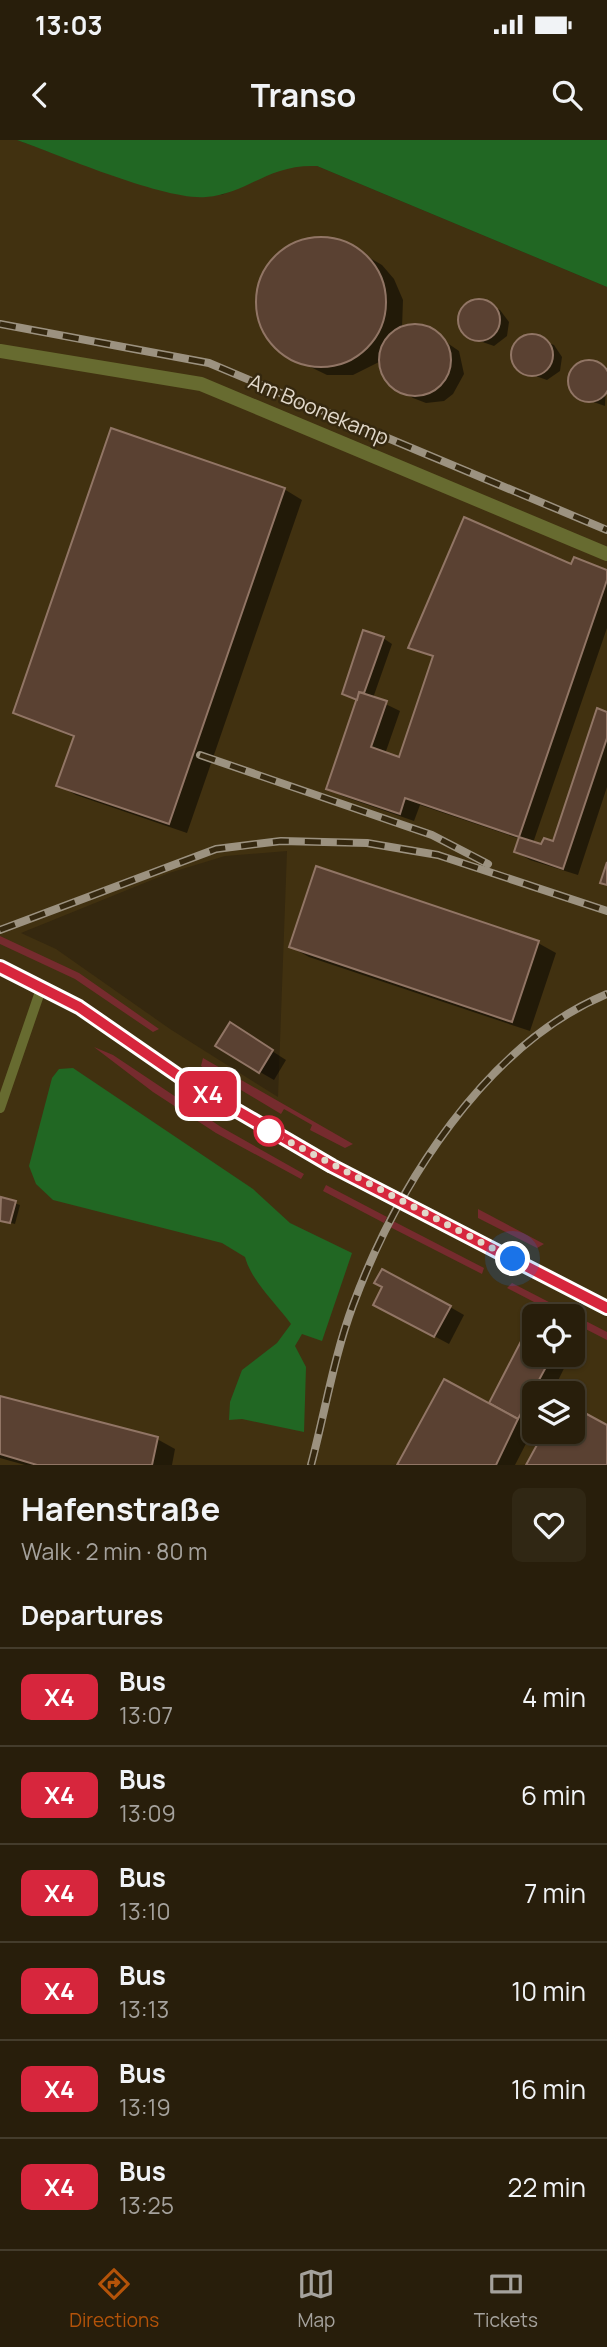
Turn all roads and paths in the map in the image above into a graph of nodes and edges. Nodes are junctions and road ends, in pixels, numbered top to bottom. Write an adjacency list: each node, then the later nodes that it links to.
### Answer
1 (0, 351): 2 (street, Am Boonekamp)
2 (607, 554)
3 (0, 967): 4 (street)
4 (42, 986): 5 (lane); 6 (street)
5 (0, 1108)
6 (607, 1308)

